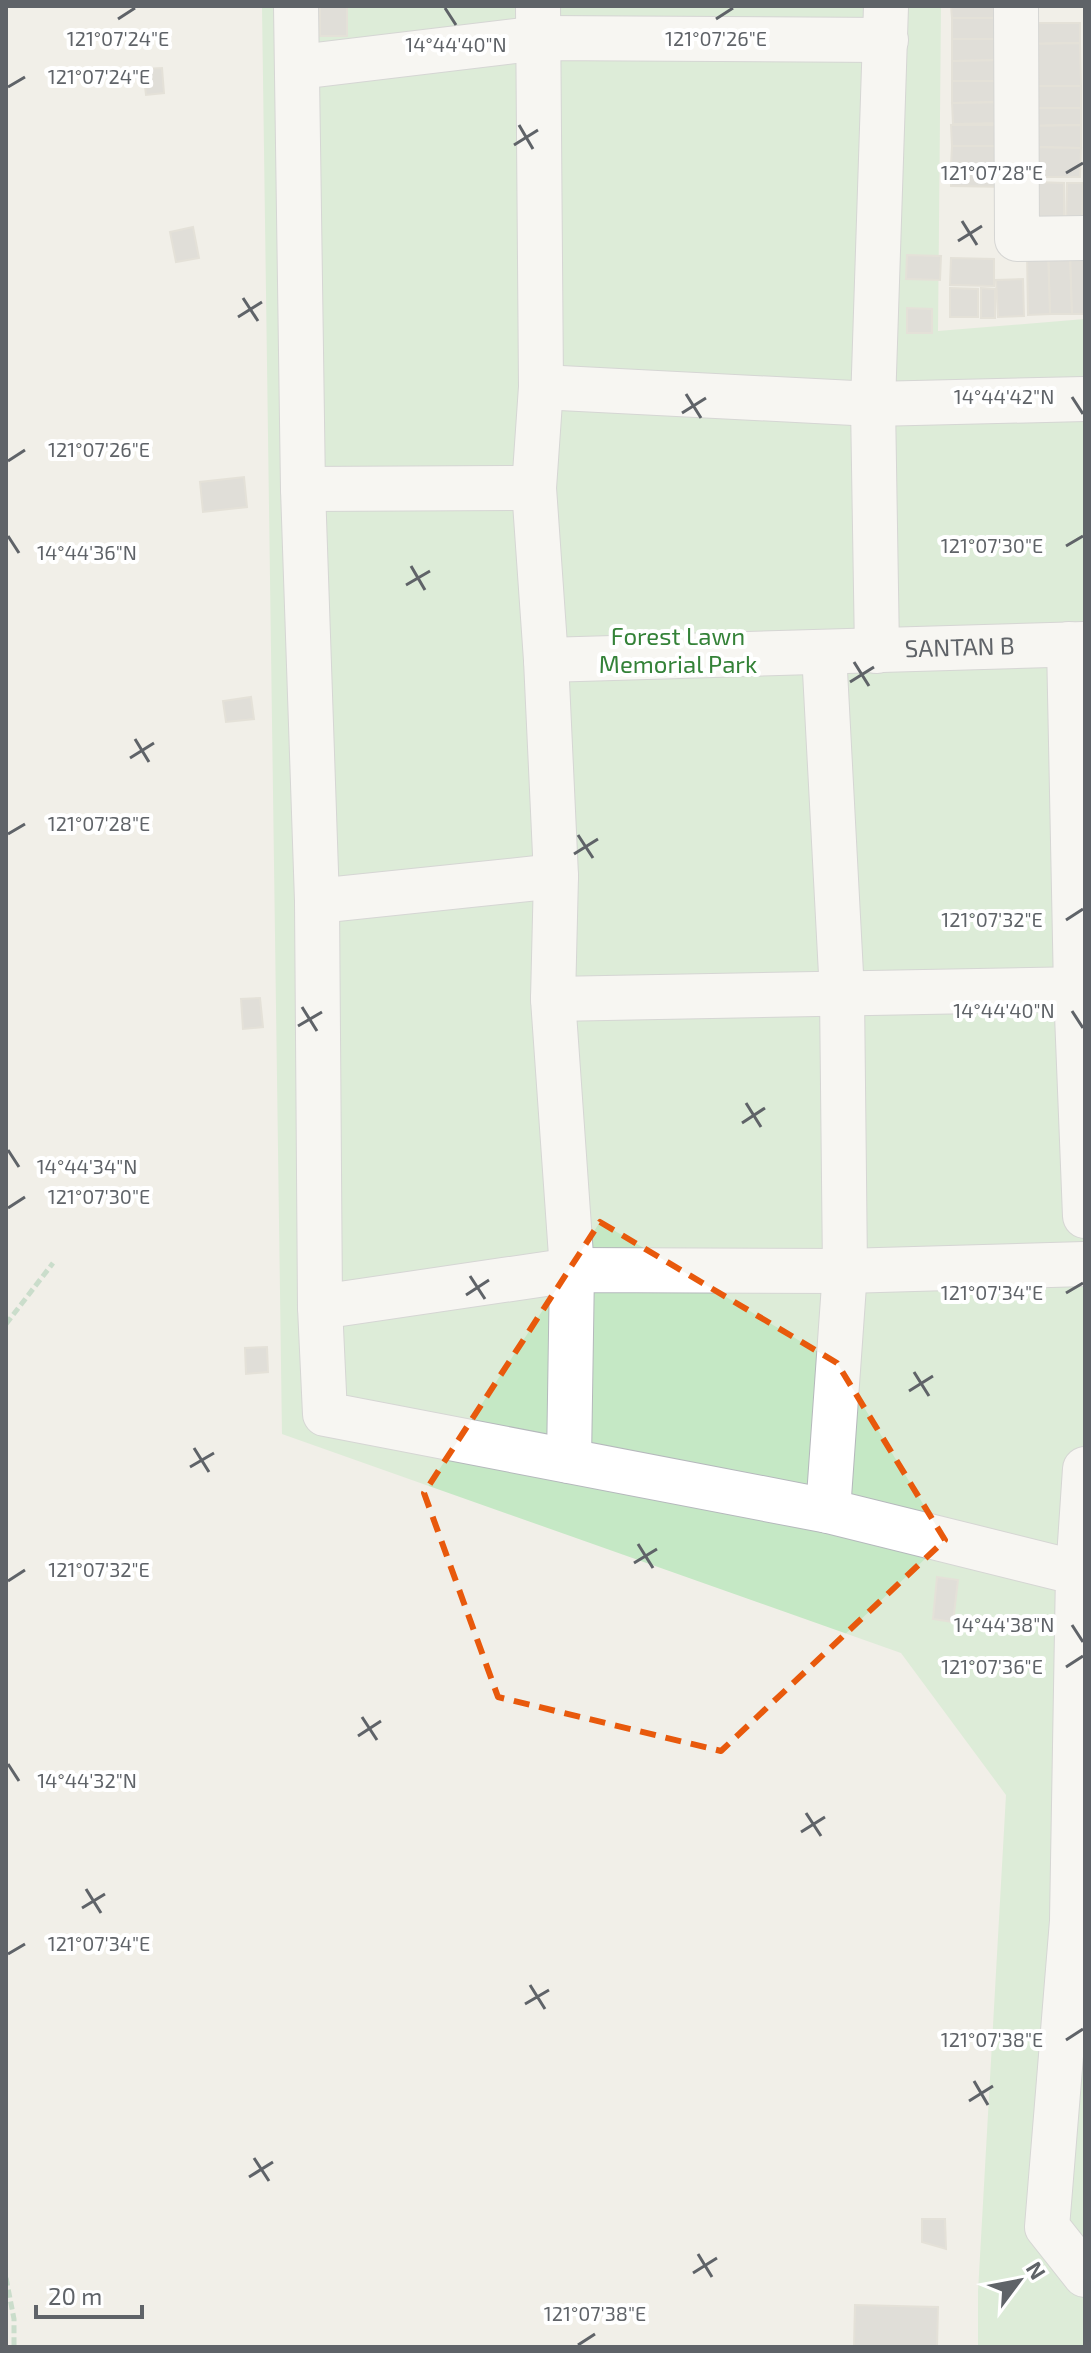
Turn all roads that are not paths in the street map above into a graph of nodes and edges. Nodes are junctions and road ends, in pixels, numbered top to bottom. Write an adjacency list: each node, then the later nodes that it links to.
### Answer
1 (296, 6): 5 (street)
2 (1016, 6): 6 (street)
3 (539, 22): 4 (street); 5 (street); 7 (street)
4 (886, 23): 9 (street)
5 (299, 67): 11 (street)
6 (1085, 238)
7 (541, 387): 9 (street); 10 (street)
8 (1085, 399): 9 (street)
9 (873, 404): 13 (street)
10 (534, 488): 11 (street); 15 (street)
11 (303, 489): 17 (street)
12 (1077, 644): 13 (street, SANTAN B); 18 (street)
13 (877, 651): 14 (street, SANTAN B)
14 (824, 652): 15 (street, SANTAN B); 19 (street)
15 (546, 660): 16 (street)
16 (556, 876): 17 (street); 20 (street)
17 (317, 901): 25 (street)
18 (1080, 989): 19 (street); 21 (street)
19 (842, 993): 20 (street); 24 (street)
20 (553, 999): 23 (street)
21 (1085, 1216)
22 (1085, 1264): 24 (street)
23 (572, 1270): 24 (street); 25 (street); 26 (street)
24 (845, 1271): 28 (street)
25 (320, 1307): 26 (street)
26 (569, 1461): 28 (street)
27 (1085, 1469): 29 (street)
28 (828, 1511): 29 (street)
29 (1078, 1573): 30 (street)
30 (1078, 1922): 31 (street)
31 (1085, 2275)

